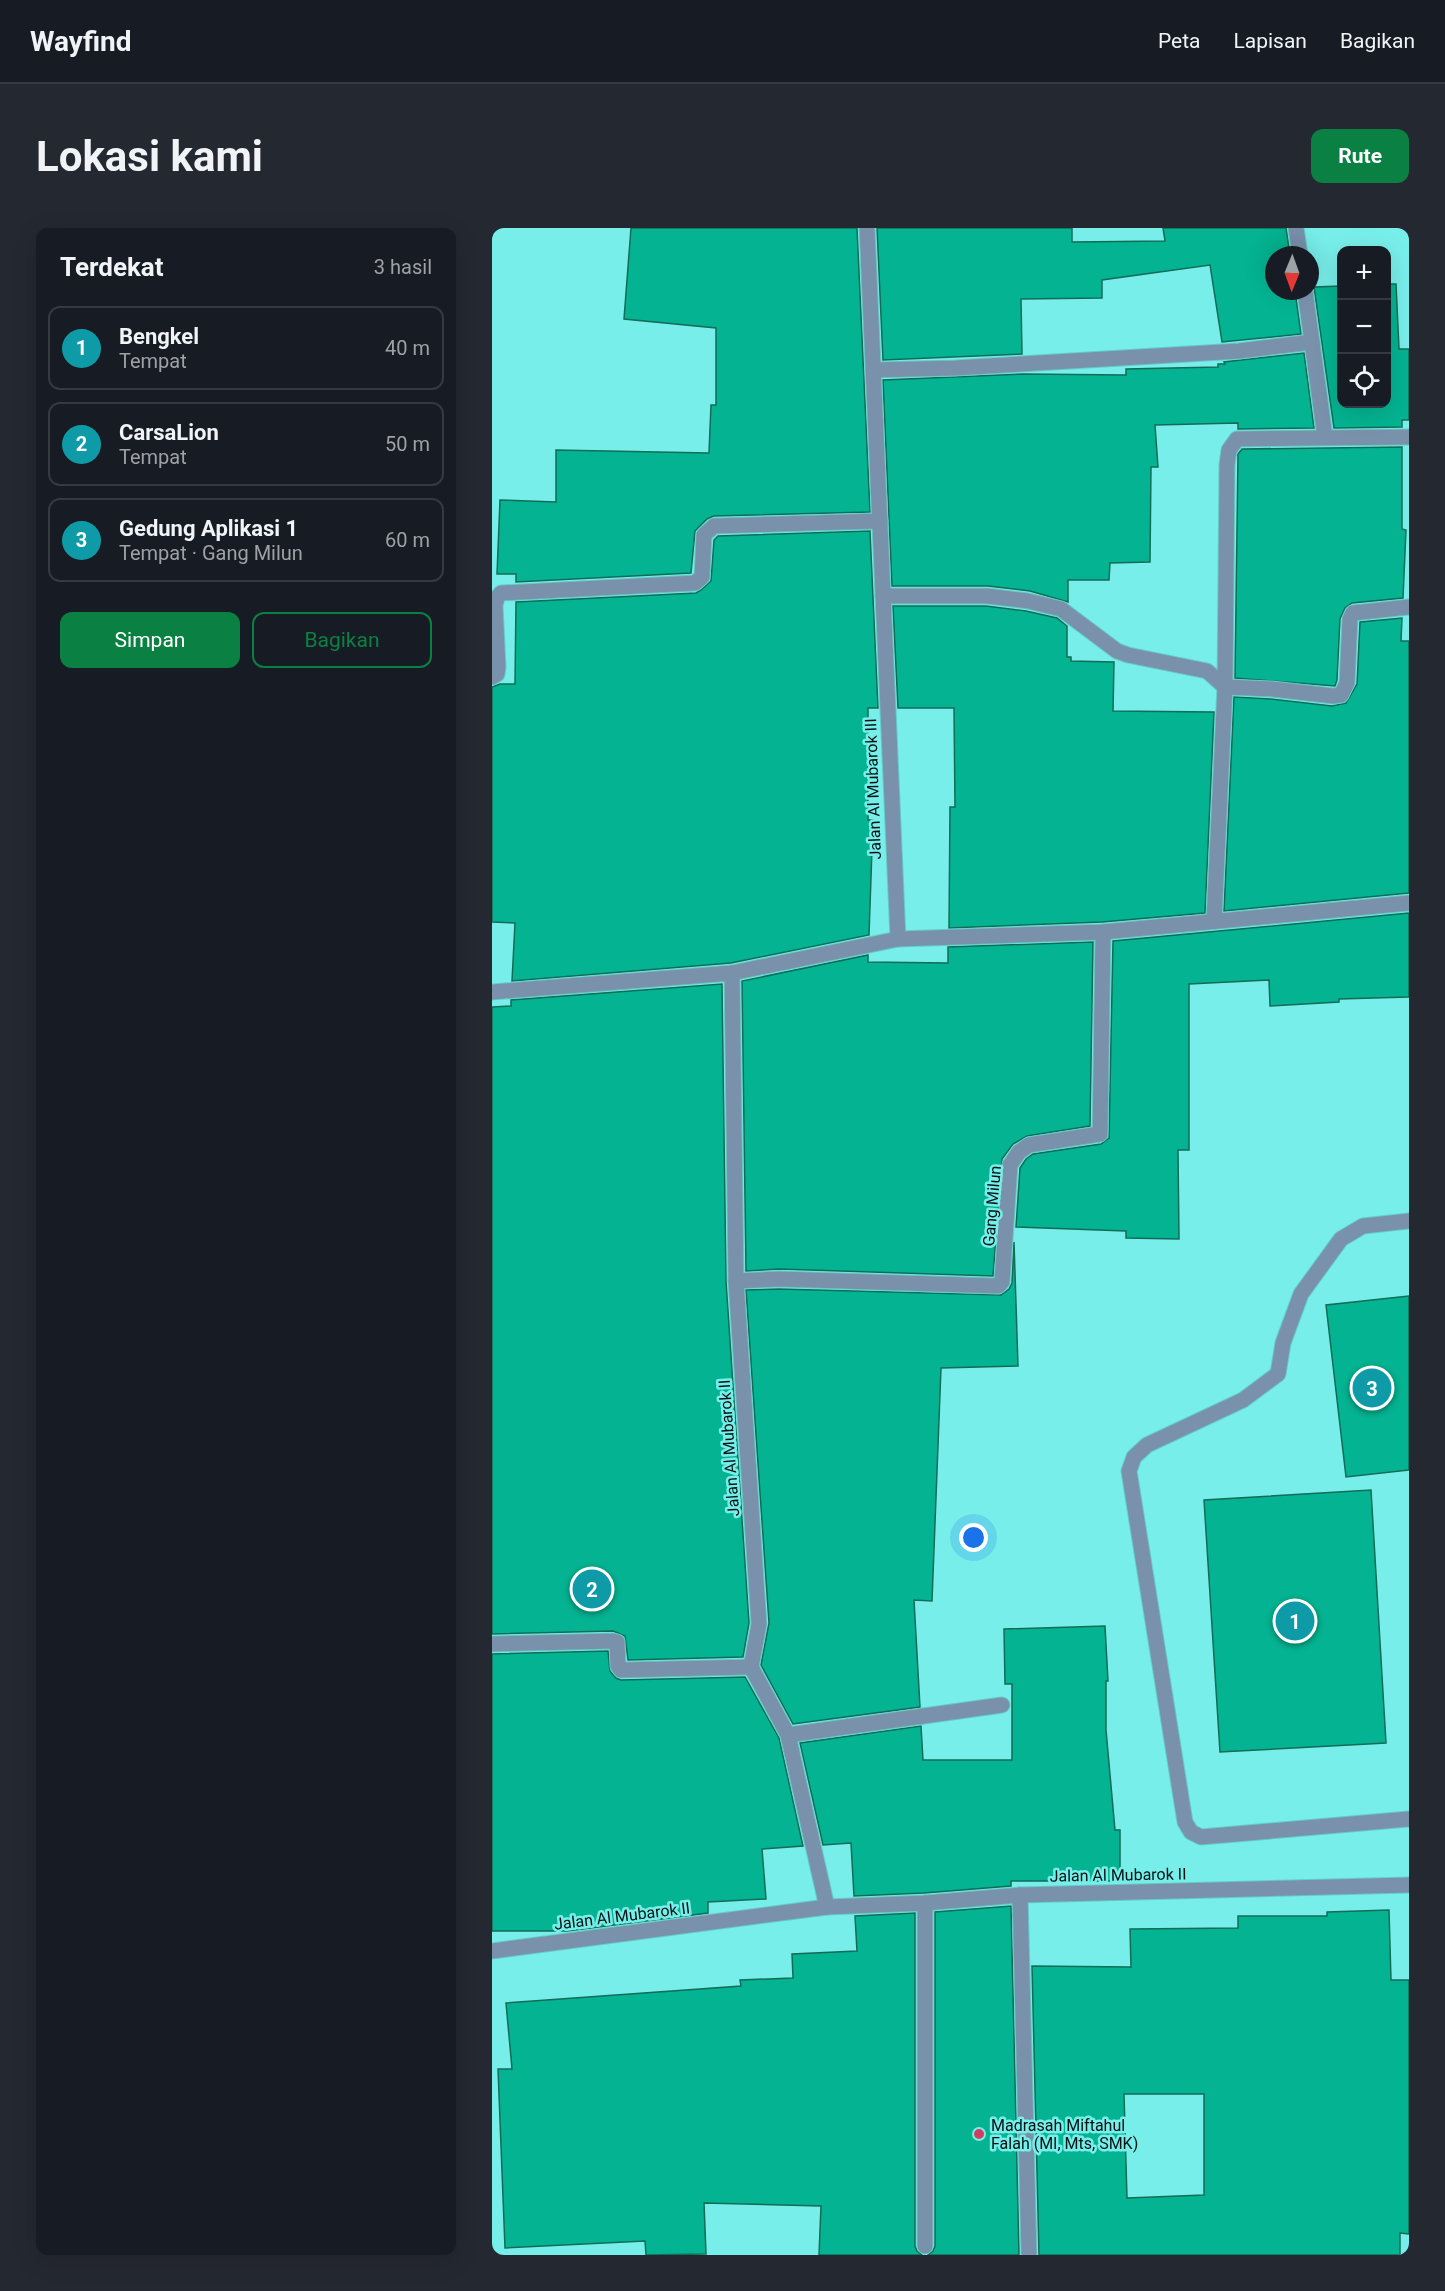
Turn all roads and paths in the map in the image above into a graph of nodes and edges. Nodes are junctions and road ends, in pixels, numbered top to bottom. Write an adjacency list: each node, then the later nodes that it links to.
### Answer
1 (867, 228): 6 (street, Jalan Al Mubarok III)
2 (1296, 228): 3 (street)
3 (1299, 246)
4 (1306, 300): 5 (street)
5 (1312, 342): 6 (street); 7 (street)
6 (873, 370): 9 (street, Jalan Al Mubarok III)
7 (1325, 437): 8 (street); 13 (street)
8 (1409, 437)
9 (880, 521): 10 (street, Jalan Al Mubarok III); 12 (street)
10 (883, 596): 13 (street); 17 (street, Jalan Al Mubarok III)
11 (1409, 607): 13 (street)
12 (492, 676)
13 (1225, 687): 15 (street)
14 (1409, 903): 15 (street)
15 (1214, 921): 16 (street)
16 (1102, 932): 17 (street); 21 (street, Gang Milun)
17 (898, 939): 18 (street)
18 (732, 973): 19 (street); 21 (street, Jalan Al Mubarok II)
19 (492, 992)
20 (1409, 1221): 26 (street)
21 (736, 1281): 23 (street, Jalan Al Mubarok II)
22 (492, 1644): 23 (street)
23 (752, 1667): 25 (street)
24 (1002, 1704): 25 (street)
25 (788, 1735): 30 (street)
26 (1409, 1820)
27 (1409, 1885): 28 (street, Jalan Al Mubarok II)
28 (1020, 1895): 29 (street, Jalan Al Mubarok II); 33 (street)
29 (925, 1904): 30 (street, Jalan Al Mubarok II); 32 (street)
30 (827, 1907): 31 (street, Jalan Al Mubarok II)
31 (492, 1951)
32 (925, 2246)
33 (1029, 2255)

